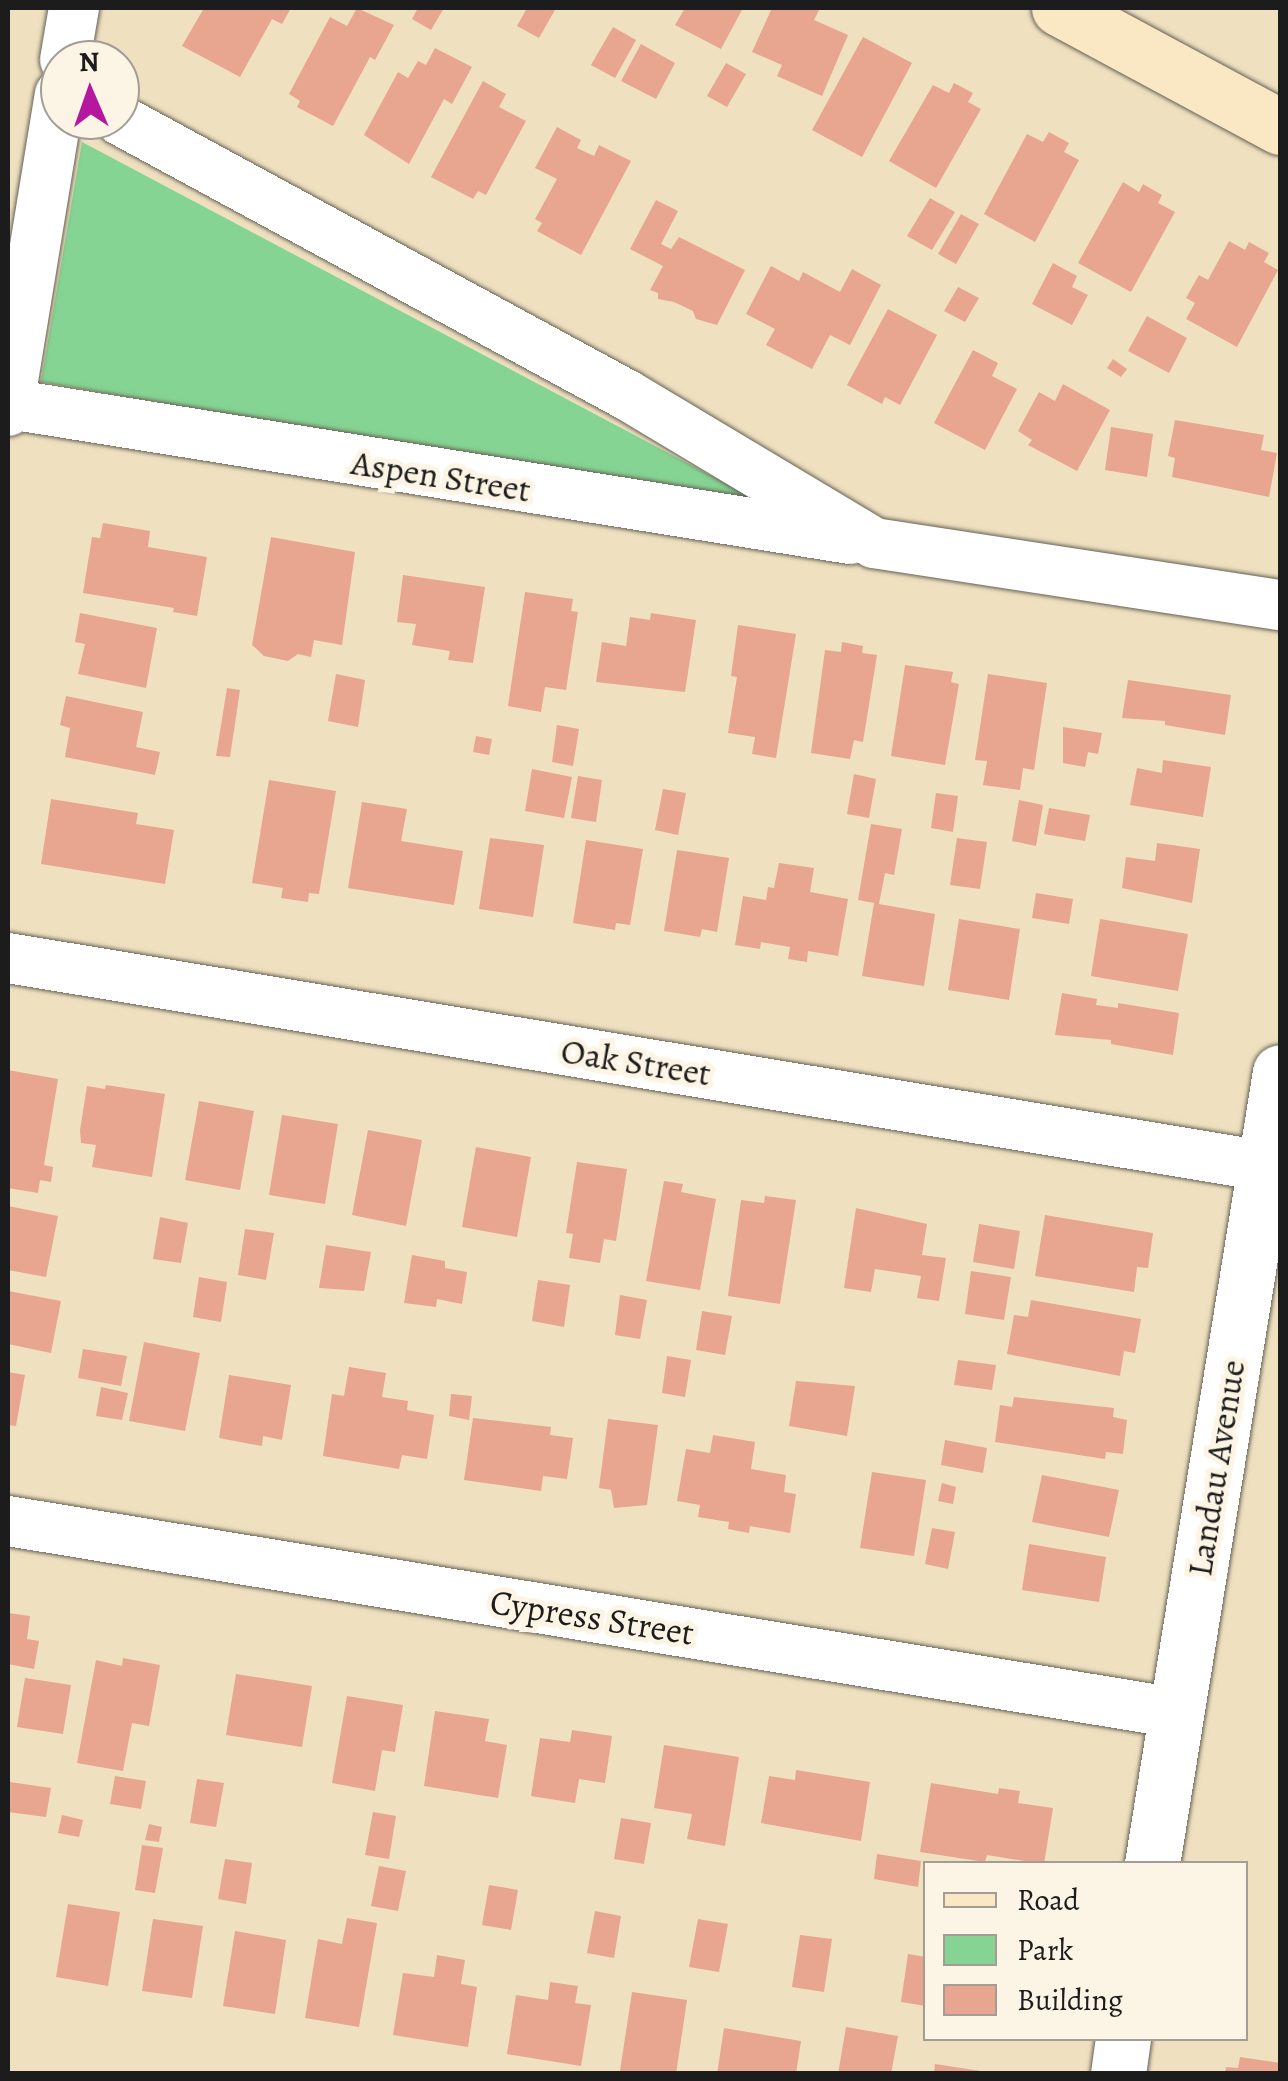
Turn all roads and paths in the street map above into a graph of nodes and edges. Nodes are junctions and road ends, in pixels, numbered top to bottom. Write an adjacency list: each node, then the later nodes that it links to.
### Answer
1 (74, 8): 3 (street)
2 (1058, 8): 4 (main road)
3 (69, 40)
4 (1280, 127)
5 (140, 131): 9 (street, Aspen Street)
6 (52, 140): 7 (street)
7 (9, 404): 8 (street); 9 (street, Aspen Street)
8 (8, 412)
9 (874, 543): 10 (street, Aspen Street)
10 (1280, 605)
11 (8, 958): 13 (street, Oak Street)
12 (1280, 1072): 13 (street, Landau Avenue)
13 (1264, 1166): 15 (street, Landau Avenue)
14 (8, 1520): 15 (street, Cypress Street)
15 (1177, 1713): 16 (street, Landau Avenue)
16 (1152, 1861)
17 (1124, 2041): 18 (street)
18 (1118, 2074)

